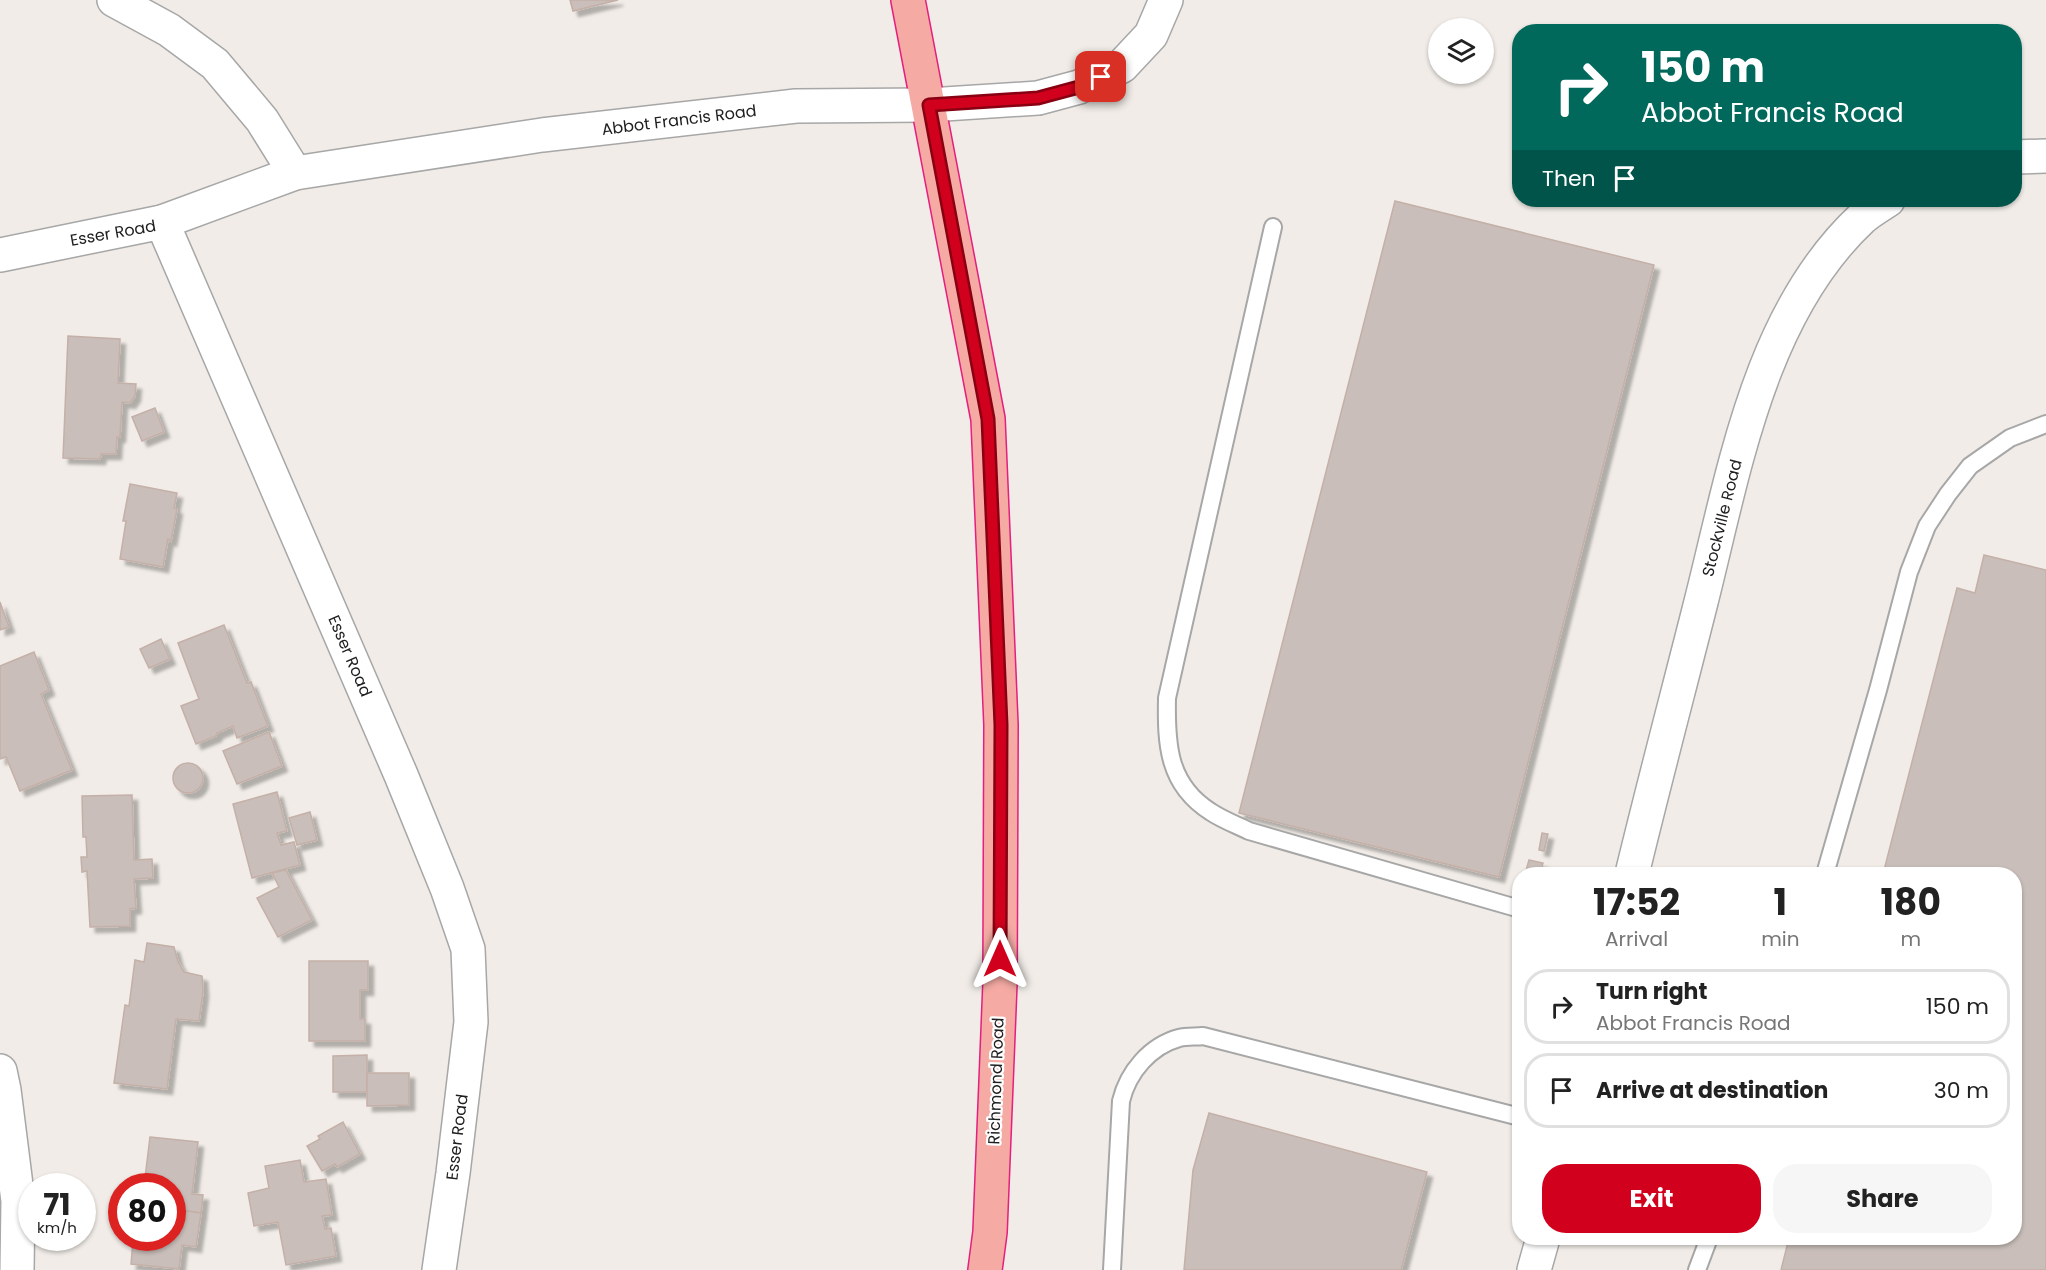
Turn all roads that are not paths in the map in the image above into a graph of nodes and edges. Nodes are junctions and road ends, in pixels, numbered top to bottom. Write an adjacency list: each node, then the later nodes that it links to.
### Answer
1 (114, 0): 7 (street)
2 (908, 0): 4 (highway, Richmond Road)
3 (1166, 0): 4 (street, Abbot Francis Road)
4 (929, 105): 7 (street, Abbot Francis Road); 22 (highway, Richmond Road)
5 (2046, 156): 6 (street)
6 (2022, 157)
7 (295, 173): 9 (street, Abbot Francis Road)
8 (1878, 207): 13 (street, Stockville Road)
9 (162, 222): 11 (street, Esser Road); 21 (street, Esser Road)
10 (1273, 227): 15 (lane)
11 (0, 255)
12 (2046, 424): 14 (lane)
13 (1634, 867)
14 (1827, 867)
15 (1512, 907)
16 (0, 1071): 20 (street)
17 (1512, 1115): 23 (lane)
18 (1541, 1245): 24 (street)
19 (1706, 1245): 25 (lane)
20 (17, 1270)
21 (439, 1270)
22 (985, 1270)
23 (1112, 1270)
24 (1534, 1270)
25 (1697, 1270)

